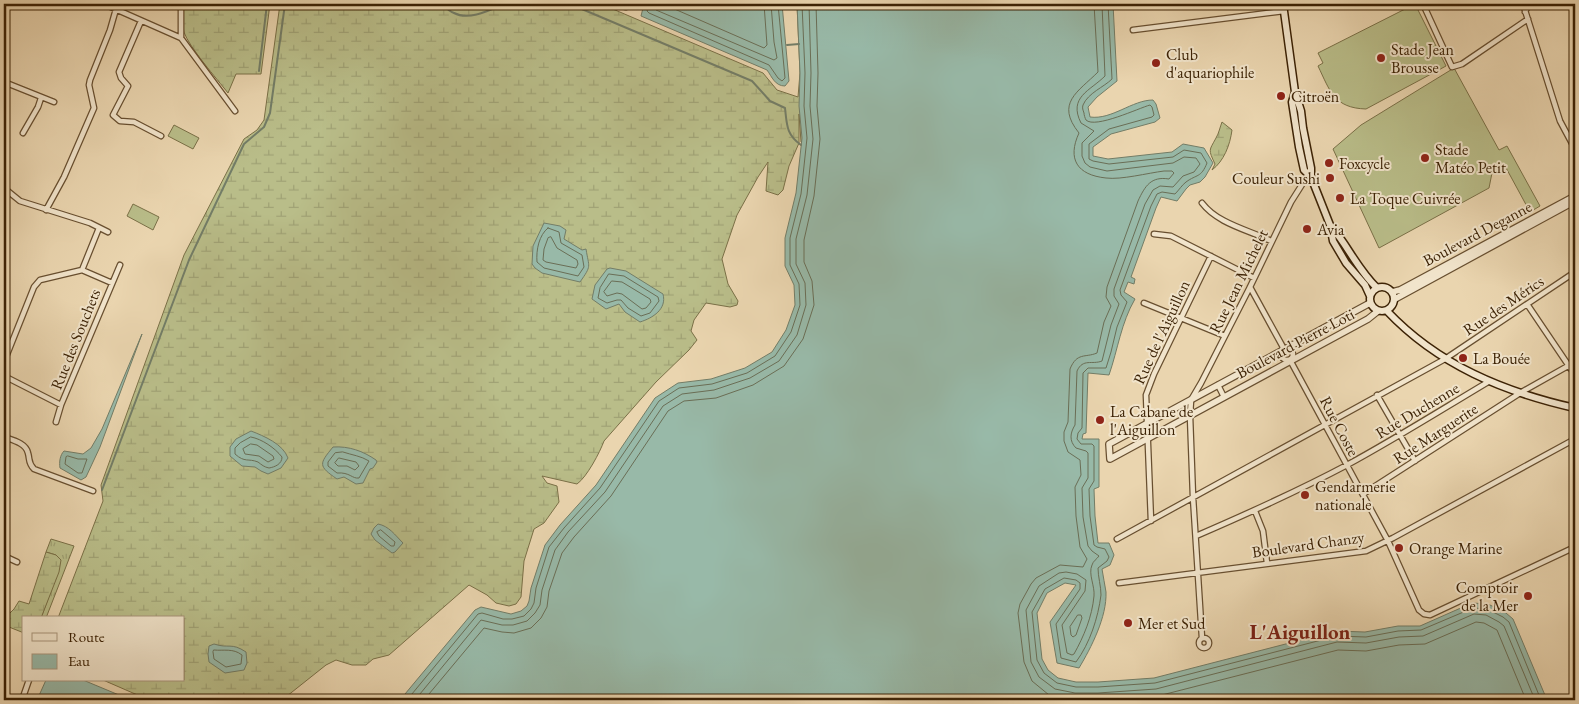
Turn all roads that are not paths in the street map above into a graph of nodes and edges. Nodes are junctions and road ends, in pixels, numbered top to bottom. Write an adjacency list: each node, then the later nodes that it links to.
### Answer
1 (104, 4): 9 (street)
2 (181, 4): 14 (street)
3 (615, 4): 4 (street)
4 (633, 4)
5 (1423, 4): 11 (street)
6 (1523, 4): 10 (street)
7 (1529, 4): 10 (street)
8 (1284, 7): 13 (street); 22 (main road)
9 (116, 9): 12 (street); 27 (street)
10 (1525, 12): 11 (street)
11 (1528, 19): 21 (street)
12 (141, 21): 14 (street); 20 (street)
13 (1133, 30)
14 (181, 38): 18 (street)
15 (4, 82): 16 (street)
16 (41, 98): 17 (street); 19 (street)
17 (54, 102)
18 (235, 111)
19 (24, 133)
20 (161, 136)
21 (1575, 149)
22 (1311, 177): 28 (main road); 32 (street, Rue Jean Michelet)
23 (4, 188): 27 (street)
24 (1575, 196): 41 (street, Boulevard Deganne)
25 (1575, 201): 43 (street, Boulevard Deganne)
26 (1202, 203): 32 (street)
27 (46, 210): 29 (street)
28 (1330, 225): 40 (main road); 42 (main road)
29 (99, 228): 30 (street); 35 (street)
30 (108, 232)
31 (1154, 234): 33 (street)
32 (1271, 241): 37 (street, Rue Jean Michelet)
33 (1211, 256): 37 (street); 48 (street, Rue de l'Aiguillon)
34 (120, 265): 38 (street, Rue des Souchets)
35 (82, 270): 38 (street, Rue des Souchets); 53 (street)
36 (1575, 272): 45 (street, Rue des Mérics)
37 (1254, 278): 39 (street, Rue Jean Michelet)
38 (112, 283): 64 (street, Rue des Souchets)
39 (1250, 287): 49 (street, Rue Jean Michelet); 50 (street)
40 (1377, 288): 41 (main road); 42 (main road)
41 (1392, 292): 43 (main road)
42 (1370, 299): 46 (main road); 50 (street, Boulevard Pierre Loti)
43 (1394, 300): 47 (main road)
44 (1144, 303): 48 (street)
45 (1527, 304): 51 (street, Rue des Mérics); 55 (street)
46 (1378, 311): 47 (main road); 52 (street, Boulevard Pierre Loti)
47 (1387, 311): 51 (main road)
48 (1182, 318): 49 (street); 68 (street, Rue de l'Aiguillon)
49 (1225, 336): 63 (street, Rue Jean Michelet)
50 (1284, 349): 52 (street); 52 (street); 59 (street, Boulevard Pierre Loti)
51 (1445, 359): 58 (main road); 61 (street, Rue des Mérics)
52 (1290, 360): 62 (street, Boulevard Pierre Loti); 69 (street, Rue Coste)
53 (4, 362)
54 (1575, 362): 55 (street, Rue Marguerite)
55 (1569, 366): 57 (street); 60 (street, Rue Marguerite)
56 (4, 376): 64 (street, Rue des Souchets)
57 (1575, 376)
58 (1488, 382): 60 (main road); 70 (street, Rue Duchenne)
59 (1218, 385): 62 (street, Boulevard Pierre Loti); 63 (street, Boulevard Pierre Loti)
60 (1520, 394): 65 (main road); 74 (street, Rue Marguerite)
61 (1377, 395): 69 (street, Rue des Mérics); 70 (street)
62 (1224, 396): 66 (street, Boulevard Pierre Loti)
63 (1190, 400): 66 (street); 68 (street, Boulevard Pierre Loti)
64 (61, 405): 67 (street, Rue des Souchets)
65 (1575, 408)
66 (1190, 416): 72 (street, Boulevard Pierre Loti); 78 (street)
67 (56, 422)
68 (1147, 422): 72 (street); 72 (street, Boulevard Pierre Loti)
69 (1325, 425): 75 (street, Rue Coste); 78 (street, Rue des Mérics)
70 (1400, 435): 74 (street); 75 (street, Rue Duchenne)
71 (4, 437): 76 (street)
72 (1147, 438): 80 (street)
73 (1575, 439): 83 (street, Boulevard Chanzy)
74 (1415, 461): 77 (street, Rue Marguerite)
75 (1347, 465): 77 (street, Rue Coste); 79 (street, Rue Duchenne)
76 (93, 491)
77 (1362, 494): 83 (street, Rue Coste)
78 (1193, 497): 80 (street, Rue des Mérics); 81 (street)
79 (1255, 511): 81 (street, Rue Duchenne); 87 (street)
80 (1151, 521): 82 (street, Rue des Mérics)
81 (1196, 536): 88 (street)
82 (1116, 539)
83 (1388, 541): 84 (street, Rue Coste); 87 (street, Boulevard Chanzy)
84 (1575, 546)
85 (4, 556): 86 (street)
86 (18, 562)
87 (1268, 563): 88 (street, Boulevard Chanzy)
88 (1198, 573): 89 (street, Boulevard Chanzy); 90 (street)
89 (1119, 583)
90 (1202, 638)
91 (28, 682): 92 (street)
92 (22, 700)

